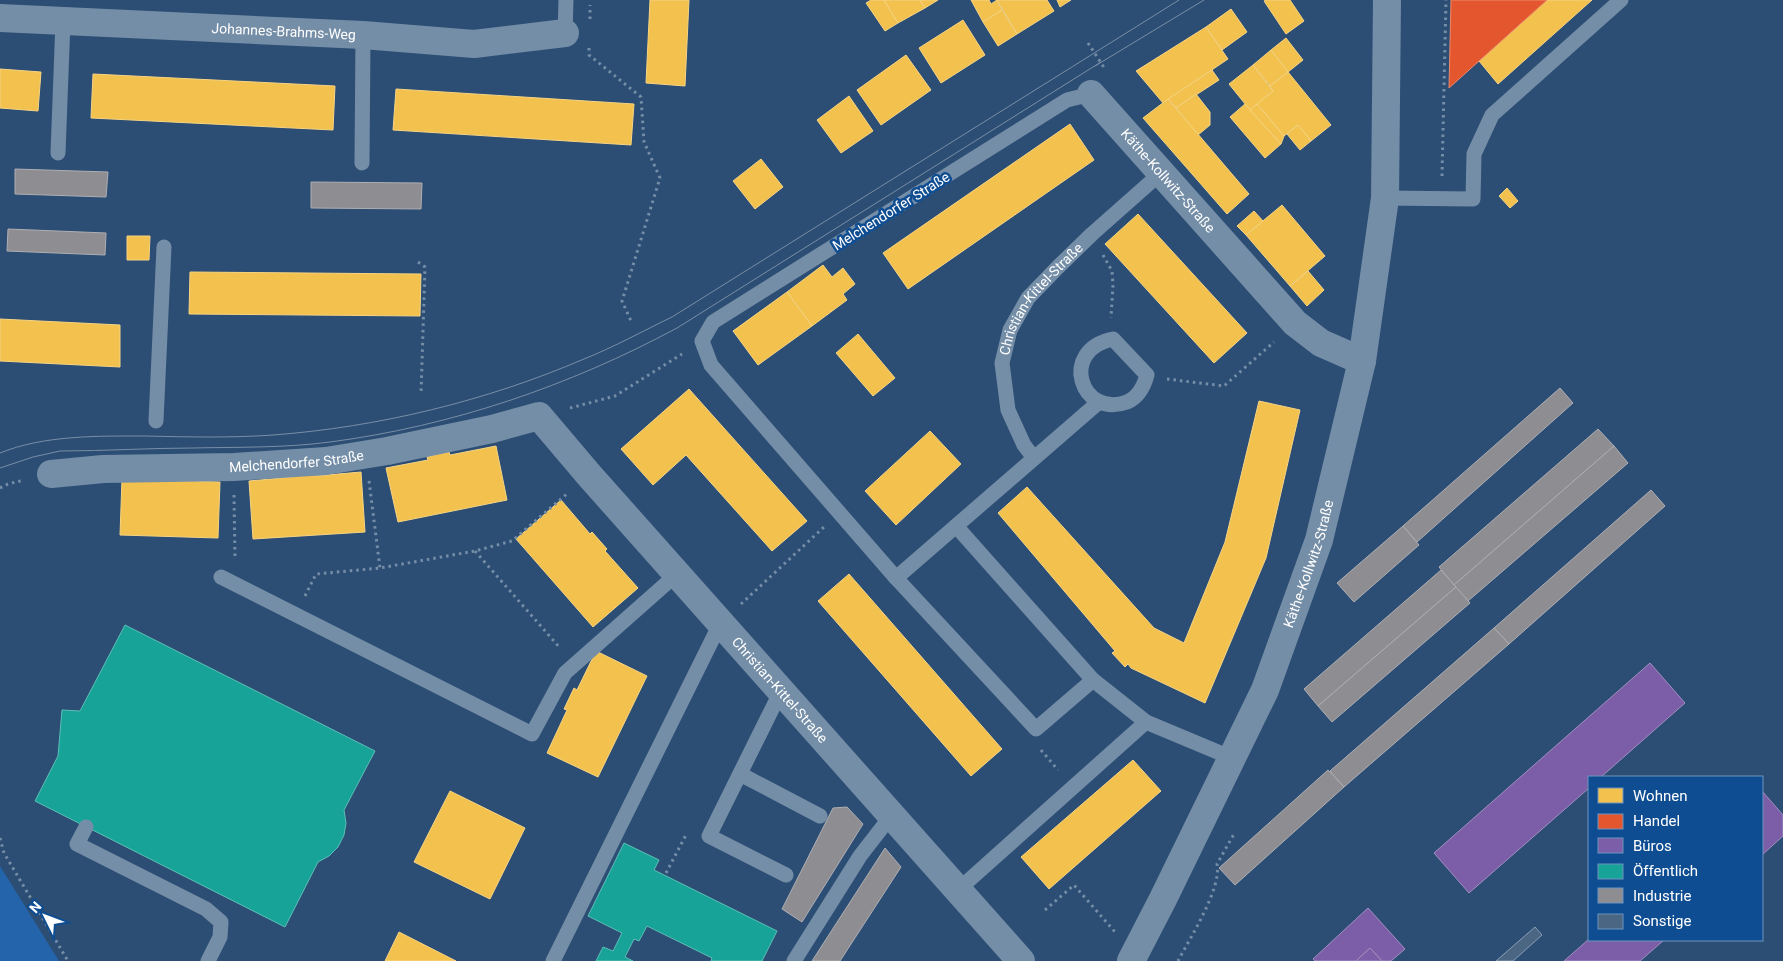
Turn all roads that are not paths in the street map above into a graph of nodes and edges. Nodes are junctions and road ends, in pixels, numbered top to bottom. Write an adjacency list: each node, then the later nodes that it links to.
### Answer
1 (566, 0): 6 (lane)
2 (1386, 0): 12 (street, Käthe-Kollwitz-Straße)
3 (1621, 0): 12 (lane)
4 (0, 18): 5 (street, Johannes-Brahms-Weg)
5 (63, 21): 7 (street, Johannes-Brahms-Weg); 9 (lane)
6 (577, 30): 7 (street, Johannes-Brahms-Weg)
7 (363, 36): 10 (lane)
8 (1091, 94): 11 (street, Käthe-Kollwitz-Straße); 22 (lane, Melchendorfer Straße)
9 (58, 153)
10 (362, 163)
11 (1162, 172): 14 (street, Käthe-Kollwitz-Straße); 18 (lane, Christian-Kittel-Straße)
12 (1385, 198): 14 (street, Käthe-Kollwitz-Straße)
13 (164, 247): 17 (lane)
14 (1362, 361): 28 (street, Käthe-Kollwitz-Straße)
15 (1099, 402): 15 (lane); 18 (lane)
16 (539, 416): 19 (street, Melchendorfer Straße); 21 (street, Christian-Kittel-Straße)
17 (156, 421)
18 (1034, 458): 20 (lane)
19 (52, 474)
20 (956, 526): 22 (lane); 25 (lane)
21 (677, 574): 23 (lane); 24 (street, Christian-Kittel-Straße)
22 (896, 578): 25 (lane)
23 (223, 579)
24 (720, 624): 26 (street, Christian-Kittel-Straße); 36 (lane)
25 (1093, 680): 27 (lane)
26 (781, 691): 29 (lane); 31 (street, Christian-Kittel-Straße)
27 (1146, 722): 28 (lane); 34 (lane)
28 (1232, 758): 39 (street, Käthe-Kollwitz-Straße)
29 (740, 774): 30 (lane); 33 (lane)
30 (820, 816)
31 (891, 816): 34 (street, Christian-Kittel-Straße); 37 (lane)
32 (86, 827): 35 (lane)
33 (786, 875)
34 (958, 890): 38 (street, Christian-Kittel-Straße)
35 (208, 961)
36 (553, 961)
37 (794, 961)
38 (1020, 961)
39 (1131, 961)

